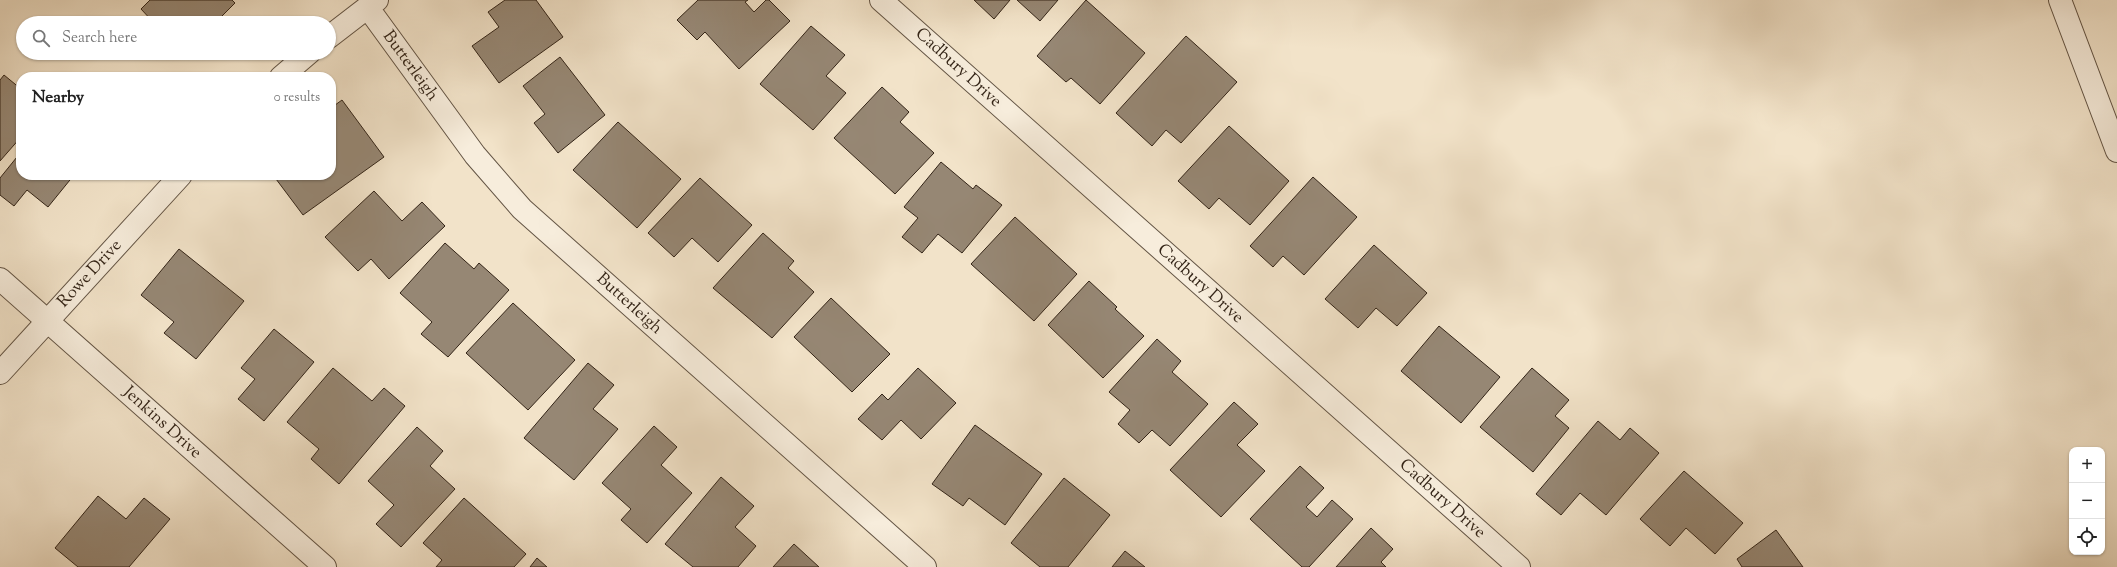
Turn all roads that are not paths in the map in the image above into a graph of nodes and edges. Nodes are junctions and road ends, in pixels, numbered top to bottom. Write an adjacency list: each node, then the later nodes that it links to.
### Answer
1 (881, 0): 14 (street, Cadbury Drive)
2 (2060, 0): 7 (street)
3 (372, 4): 4 (street); 13 (street, Butterleigh)
4 (336, 32)
5 (301, 60): 6 (street)
6 (287, 72)
7 (2117, 151)
8 (176, 180): 10 (street, Rowe Drive)
9 (0, 279): 10 (street, Jenkins Drive)
10 (46, 320): 11 (street, Rowe Drive); 12 (street, Jenkins Drive)
11 (0, 373)
12 (325, 567)
13 (925, 567)
14 (1519, 567)

